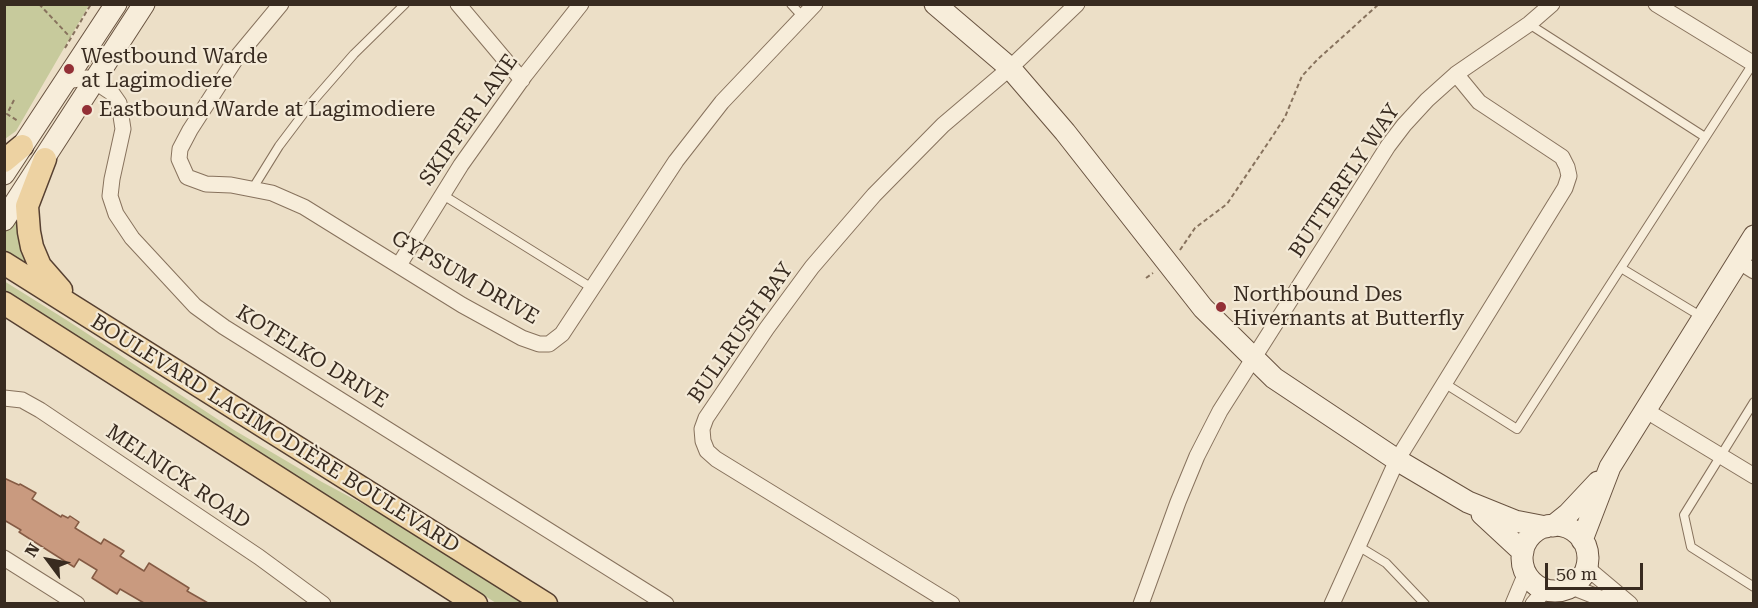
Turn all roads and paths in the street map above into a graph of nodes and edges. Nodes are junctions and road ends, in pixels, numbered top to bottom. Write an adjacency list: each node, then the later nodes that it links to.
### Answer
1 (39, 4): 2 (path)
2 (91, 4)
3 (116, 4): 23 (street)
4 (144, 4): 22 (street)
5 (281, 4): 33 (street, GYPSUM DRIVE)
6 (405, 4): 33 (lane)
7 (458, 4): 21 (street)
8 (581, 4): 21 (street, SKIPPER LANE)
9 (791, 4): 16 (lane)
10 (815, 4): 16 (street, GYPSUM DRIVE)
11 (1077, 4): 19 (street, BULLRUSH BAY)
12 (1379, 4): 37 (path)
13 (1552, 4): 17 (street, BUTTERFLY WAY)
14 (1656, 4): 18 (street)
15 (939, 5): 19 (street)
16 (802, 16): 42 (street, GYPSUM DRIVE)
17 (1529, 24): 20 (street, BUTTERFLY WAY); 28 (lane)
18 (1753, 63): 28 (lane)
19 (1010, 68): 37 (street); 72 (street, BULLRUSH BAY)
20 (1456, 74): 48 (street, BUTTERFLY WAY); 49 (street)
21 (522, 80): 34 (street, SKIPPER LANE)
22 (94, 81): 23 (street); 30 (street); 71 (street, KOTELKO DRIVE)
23 (61, 86): 29 (street)
24 (14, 100): 25 (path)
25 (7, 114): 26 (path); 27 (path)
26 (4, 118)
27 (20, 123)
28 (1705, 137): 41 (lane)
29 (22, 146): 31 (main road); 32 (street)
30 (45, 159): 35 (street); 44 (main road)
31 (4, 161)
32 (4, 174)
33 (253, 188): 39 (street, GYPSUM DRIVE)
34 (443, 195): 39 (street, SKIPPER LANE); 42 (lane)
35 (4, 220)
36 (1754, 236): 40 (street)
37 (1166, 262): 48 (street)
38 (4, 263): 44 (main road, BOULEVARD LAGIMODIÈRE BOULEVARD)
39 (399, 265): 42 (street, GYPSUM DRIVE)
40 (1746, 266): 45 (street)
41 (1621, 268): 45 (lane); 49 (lane)
42 (592, 288)
43 (4, 303): 47 (main road, BOULEVARD LAGIMODIÈRE BOULEVARD)
44 (85, 314): 70 (main road, BOULEVARD LAGIMODIÈRE BOULEVARD)
45 (1702, 318): 52 (street)
46 (4, 324): 47 (main road)
47 (59, 338): 69 (main road, BOULEVARD LAGIMODIÈRE BOULEVARD)
48 (1254, 359): 54 (street); 73 (street)
49 (1444, 383): 54 (street)
50 (4, 398): 68 (street, MELNICK ROAD)
51 (1754, 402): 53 (lane)
52 (1645, 410): 53 (street); 55 (street)
53 (1720, 456): 56 (street); 65 (lane)
54 (1397, 460): 57 (street); 60 (street)
55 (1610, 467): 58 (street); 59 (street)
56 (1754, 477)
57 (1468, 502): 58 (street); 62 (street)
58 (1550, 526): 59 (street); 62 (street)
59 (1582, 540): 63 (street)
60 (1358, 546): 74 (street); 75 (lane)
61 (4, 558): 67 (street)
62 (1524, 563): 66 (street); 76 (street)
63 (1586, 567): 64 (street); 78 (street)
64 (1572, 586): 66 (street); 77 (street)
65 (1754, 586)
66 (1539, 597)
67 (77, 603)
68 (323, 603)
69 (476, 603)
70 (546, 603)
71 (666, 603)
72 (952, 603)
73 (1141, 603)
74 (1332, 603)
75 (1425, 603)
76 (1513, 603)
77 (1615, 603)
78 (1630, 603)

